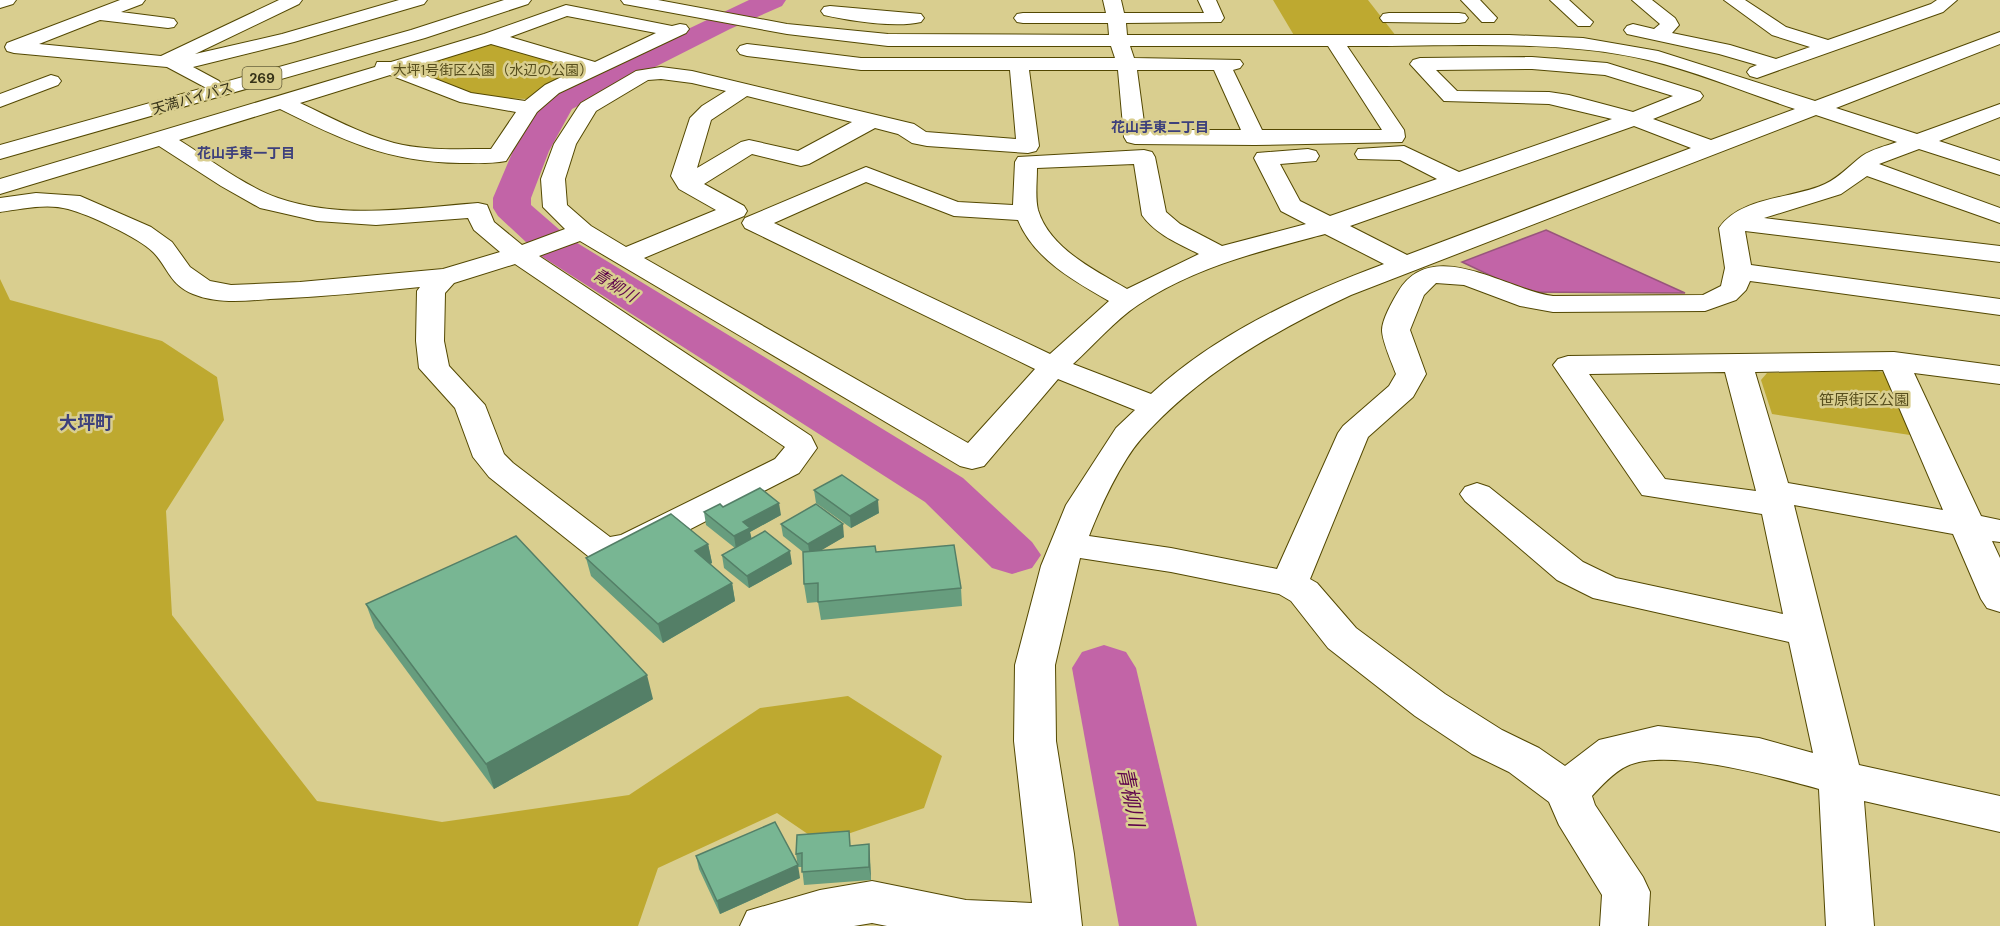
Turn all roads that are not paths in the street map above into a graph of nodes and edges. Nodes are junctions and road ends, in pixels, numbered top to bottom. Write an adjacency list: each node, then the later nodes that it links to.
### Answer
1 (6, 0): 18 (main road)
2 (136, 0): 23 (main road)
3 (285, 0): 4 (main road)
4 (292, 0): 45 (main road)
5 (418, 0): 24 (main road)
6 (499, 0): 60 (main road, 天満バイパス / 269)
7 (522, 0): 47 (main road, 天満バイパス / 269)
8 (630, 0): 25 (main road)
9 (740, 0): 25 (main road)
10 (859, 0): 21 (main road)
11 (1207, 0): 20 (main road)
12 (1377, 0): 27 (main road)
13 (1470, 0): 28 (main road)
14 (1559, 0): 33 (main road)
15 (1641, 0): 37 (main road)
16 (1733, 0): 44 (main road)
17 (1948, 0): 31 (main road)
18 (0, 3)
19 (351, 5): 24 (main road)
20 (1114, 9): 22 (main road); 40 (main road)
21 (830, 11): 26 (main road); 35 (main road)
22 (1016, 12)
23 (98, 14): 32 (main road); 45 (main road)
24 (369, 15): 60 (main road)
25 (710, 15): 35 (main road); 36 (main road)
26 (931, 18)
27 (1389, 18): 28 (main road); 41 (main road)
28 (1488, 18): 29 (main road)
29 (1508, 19)
30 (1551, 20): 33 (main road)
31 (1900, 22): 34 (main road); 44 (main road)
32 (168, 23)
33 (1599, 24): 37 (main road)
34 (1923, 29)
35 (787, 30): 40 (main road); 46 (main road)
36 (674, 32): 39 (main road); 56 (main road)
37 (1658, 35): 54 (main road)
38 (1946, 36): 43 (main road)
39 (490, 38): 55 (main road); 56 (main road)
40 (1119, 41): 42 (main road); 48 (main road)
41 (1411, 41): 42 (main road); 59 (main road)
42 (1334, 42): 52 (main road)
43 (1990, 42): 65 (main road)
44 (1830, 47): 54 (main road)
45 (7, 50)
46 (747, 50): 53 (main road); 57 (main road)
47 (349, 54): 55 (main road); 74 (main road, 天満バイパス / 269)
48 (1127, 64): 49 (main road); 53 (main road); 70 (main road)
49 (1221, 64): 50 (main road); 70 (main road)
50 (1256, 64)
51 (1324, 64): 52 (main road)
52 (1347, 64): 70 (main road)
53 (1019, 65): 68 (main road)
54 (1777, 66): 59 (main road)
55 (390, 68): 63 (main road); 64 (main road)
56 (596, 68): 64 (main road)
57 (692, 77): 61 (main road); 85 (main road)
58 (51, 81): 62 (main road)
59 (1733, 81): 65 (main road)
60 (212, 85): 72 (main road, 天満バイパス / 269)
61 (743, 90): 68 (main road); 78 (main road)
62 (0, 101)
63 (280, 101): 64 (main road); 69 (main road)
64 (529, 108)
65 (1812, 108): 71 (main road); 73 (main road)
66 (1994, 117): 71 (main road)
67 (1634, 119): 67 (main road); 73 (main road); 77 (main road)
68 (871, 121): 78 (main road)
69 (160, 137): 79 (main road); 87 (main road)
70 (1255, 138)
71 (1917, 140): 75 (main road); 76 (main road)
72 (0, 143)
73 (1709, 147): 90 (main road)
74 (0, 152)
75 (1865, 167): 82 (main road); 83 (main road)
76 (2000, 168)
77 (1456, 180): 84 (main road); 84 (main road)
78 (687, 184): 89 (main road)
79 (0, 187)
80 (0, 205): 92 (main road)
81 (1026, 213): 88 (main road); 93 (main road); 97 (main road)
82 (2000, 216)
83 (1739, 223): 86 (main road); 91 (main road)
84 (1329, 225): 88 (main road); 90 (main road)
85 (582, 231): 87 (main road); 89 (main road)
86 (2000, 254)
87 (519, 255): 92 (main road); 92 (main road)
88 (1219, 255): 93 (main road)
89 (624, 257): 97 (main road)
90 (1405, 264): 99 (main road)
91 (1738, 271): 94 (main road); 105 (main road)
92 (445, 277)
93 (1127, 300): 97 (main road)
94 (2000, 307)
95 (1894, 361): 96 (main road); 98 (main road); 102 (main road)
96 (1737, 362): 101 (main road); 101 (main road)
97 (1053, 367): 99 (main road)
98 (2000, 375)
99 (1156, 406): 104 (main road)
100 (1477, 494): 107 (main road)
101 (1775, 498): 102 (main road); 107 (main road)
102 (1965, 524): 103 (main road); 106 (main road)
103 (2000, 531)
104 (1068, 544): 105 (main road); 112 (main road)
105 (1289, 584): 109 (main road)
106 (2000, 599)
107 (1805, 632): 108 (main road)
108 (1840, 777): 109 (main road); 110 (main road); 114 (main road)
109 (1568, 792): 113 (main road)
110 (2000, 814)
111 (764, 926): 112 (main road)
112 (1056, 926)
113 (1624, 926)
114 (1850, 926)

